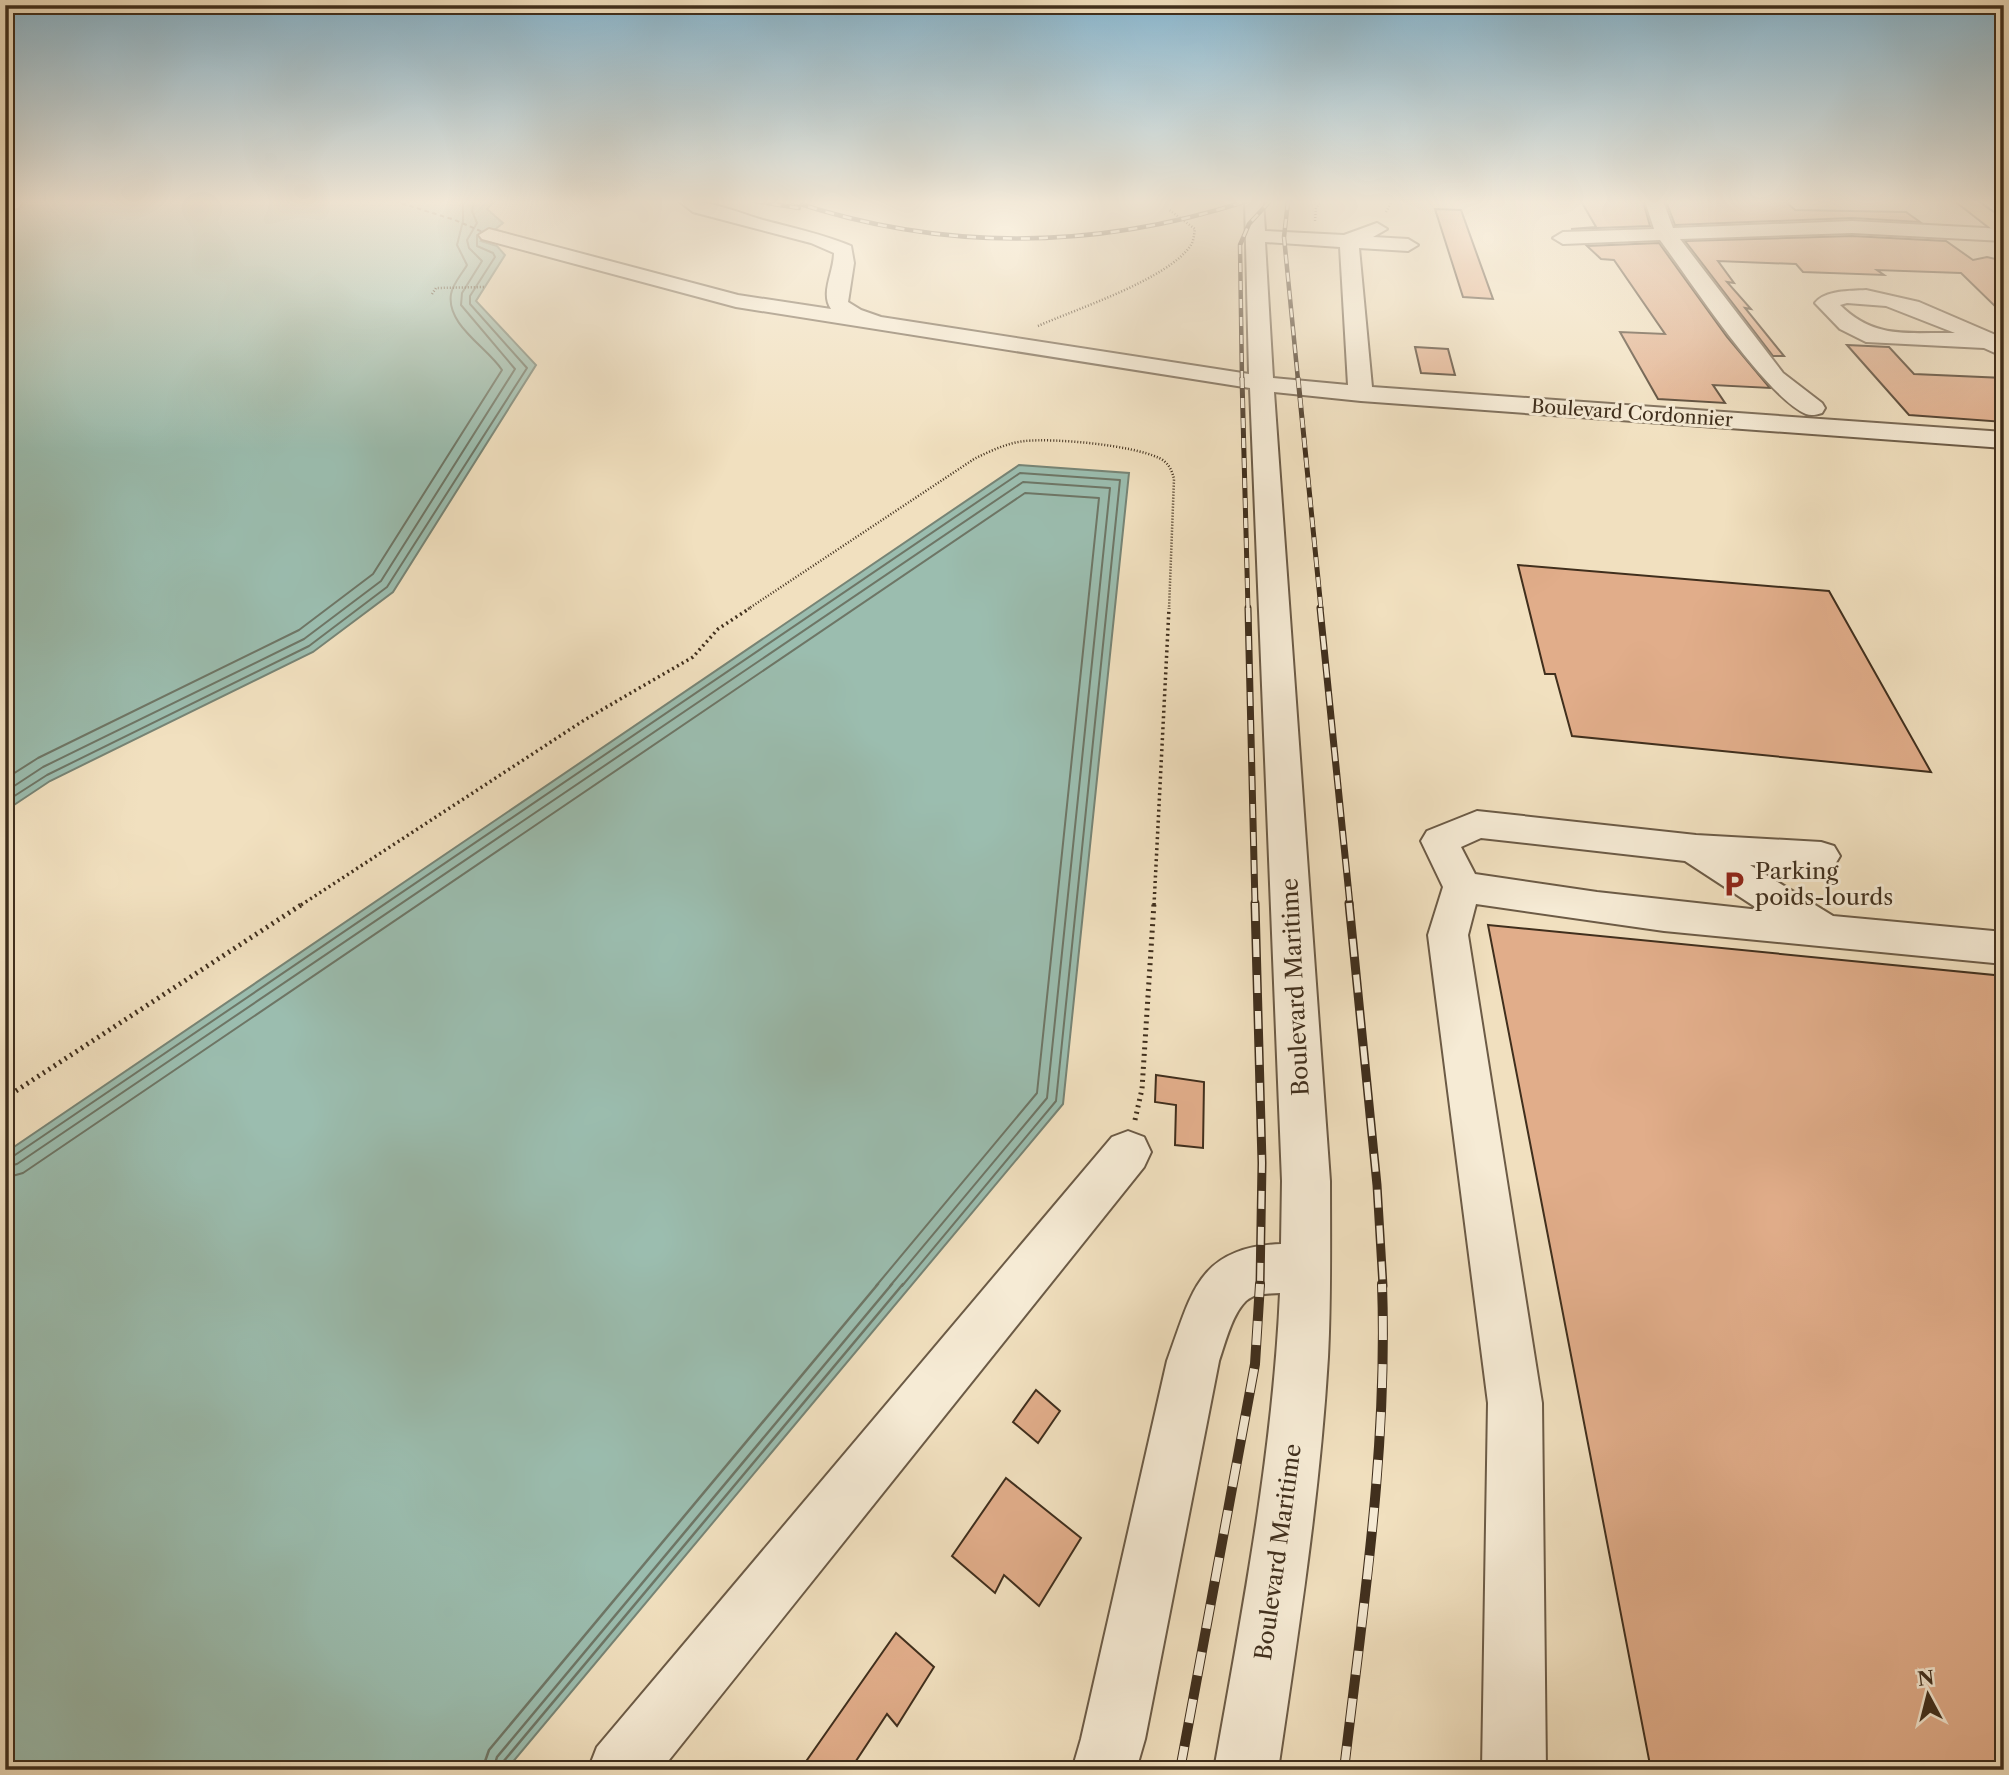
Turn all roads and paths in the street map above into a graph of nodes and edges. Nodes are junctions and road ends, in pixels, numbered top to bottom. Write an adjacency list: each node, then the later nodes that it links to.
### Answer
1 (670, 284): 10 (street)
2 (828, 284): 10 (street)
3 (839, 284): 11 (street)
4 (1133, 284): 12 (path)
5 (1257, 284): 14 (street, Boulevard Maritime)
6 (1352, 284): 15 (street)
7 (1704, 284): 16 (street)
8 (485, 287): 9 (path)
9 (432, 293)
10 (828, 317): 11 (street)
11 (914, 330): 12 (street, Boulevard Cordonnier)
12 (1012, 345): 14 (street, Boulevard Cordonnier)
13 (1997, 346): 13 (street)
14 (1261, 383): 15 (street, Boulevard Cordonnier); 25 (street, Boulevard Maritime)
15 (1361, 394): 17 (street, Boulevard Cordonnier)
16 (1813, 408)
17 (2002, 442)
18 (1693, 848): 19 (street); 20 (street); 21 (street)
19 (1821, 856)
20 (1462, 887): 21 (street); 29 (street)
21 (1823, 930): 22 (street)
22 (2004, 948)
23 (5, 1098): 24 (path)
24 (1128, 1152): 26 (street)
25 (1306, 1268): 27 (street); 28 (street, Boulevard Maritime)
26 (620, 1770)
27 (1104, 1770)
28 (1246, 1770)
29 (1514, 1770)

